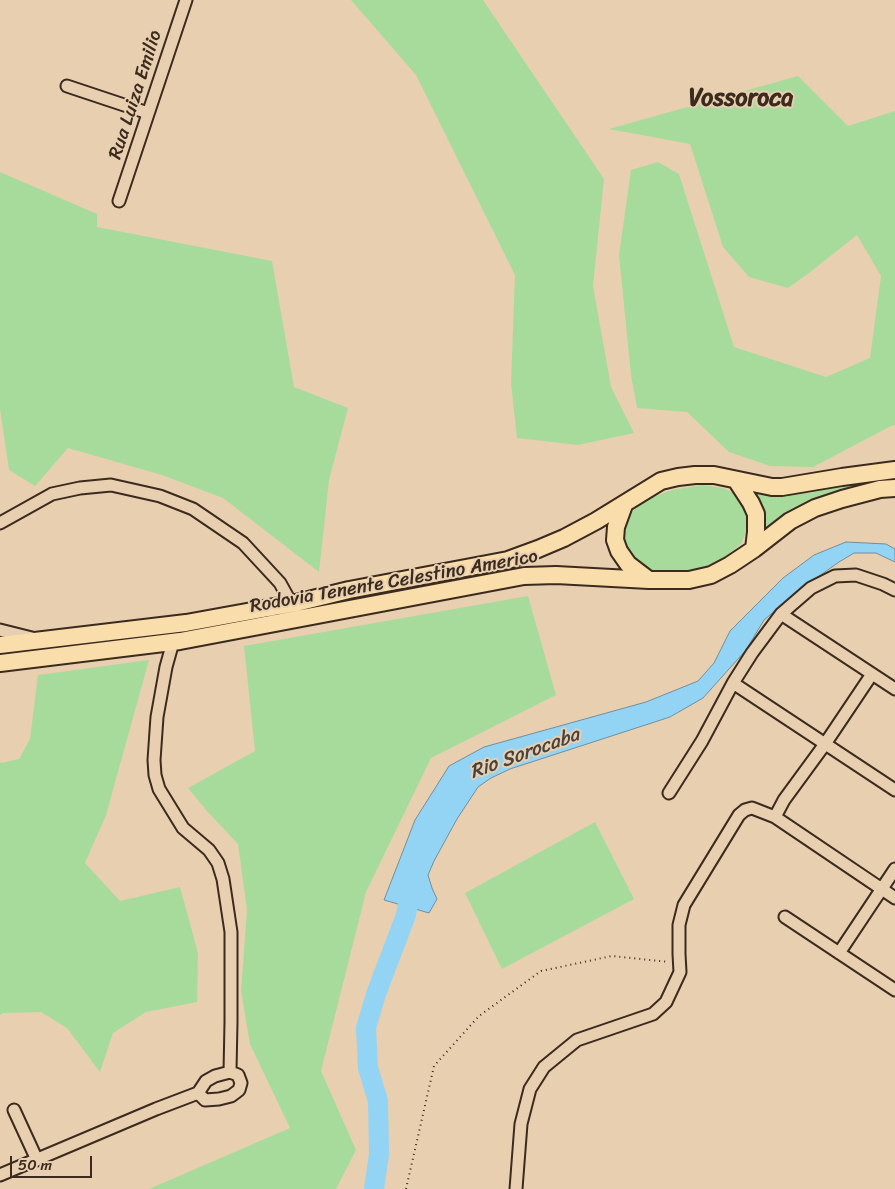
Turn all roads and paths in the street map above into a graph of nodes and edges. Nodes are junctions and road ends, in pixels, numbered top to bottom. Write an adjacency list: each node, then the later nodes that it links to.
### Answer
1 (186, 0): 3 (street, Rua Luiza Emilio)
2 (67, 86): 3 (street)
3 (148, 113): 4 (street, Rua Luiza Emilio)
4 (119, 201)
5 (895, 470): 6 (highway, Rodovia Tenente Celestino Americo)
6 (736, 480): 8 (highway, Rodovia Tenente Celestino Americo); 10 (highway)
7 (895, 488): 10 (highway, Rodovia Tenente Celestino Americo)
8 (624, 504): 11 (highway); 13 (highway, Rodovia Tenente Celestino Americo)
9 (0, 523): 13 (street)
10 (754, 549): 11 (highway, Rodovia Tenente Celestino Americo)
11 (649, 580): 17 (highway, Rodovia Tenente Celestino Americo)
12 (895, 590): 14 (street)
13 (291, 603): 16 (highway, Rodovia Tenente Celestino Americo)
14 (781, 614): 20 (street); 21 (street)
15 (0, 630): 16 (street)
16 (43, 641): 18 (highway, Rodovia Tenente Celestino Americo)
17 (173, 642): 19 (highway, Rodovia Tenente Celestino Americo); 34 (street)
18 (0, 645)
19 (0, 664)
20 (872, 674): 22 (street); 23 (street)
21 (733, 683): 23 (street); 25 (street)
22 (895, 689)
23 (825, 744): 24 (street); 26 (street)
24 (895, 790)
25 (669, 792)
26 (775, 817): 28 (street); 32 (street)
27 (895, 869): 28 (street)
28 (882, 889): 29 (street); 31 (street)
29 (895, 898)
30 (786, 917): 31 (street)
31 (839, 953): 33 (street)
32 (679, 963): 39 (path); 40 (street)
33 (895, 990)
34 (230, 1072): 35 (street); 35 (street)
35 (198, 1094): 37 (street)
36 (14, 1110): 37 (street)
37 (37, 1160): 38 (street)
38 (0, 1175)
39 (406, 1189)
40 (516, 1189)

